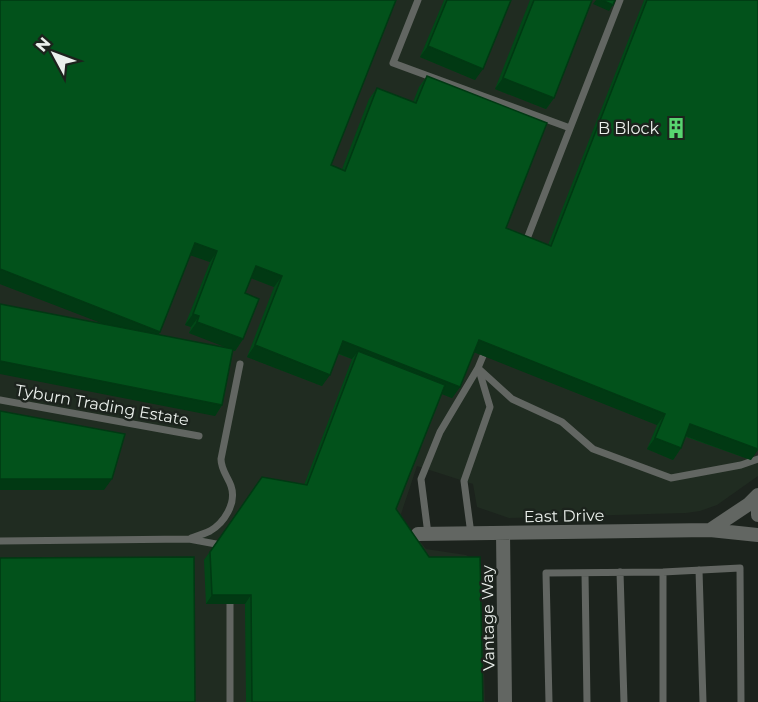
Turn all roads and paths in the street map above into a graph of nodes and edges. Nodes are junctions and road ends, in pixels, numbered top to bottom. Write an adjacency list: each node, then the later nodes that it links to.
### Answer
1 (418, 0): 3 (lane)
2 (620, 0): 3 (lane)
3 (570, 128): 4 (lane)
4 (523, 249)
5 (483, 356): 7 (lane)
6 (240, 364): 19 (lane)
7 (478, 368): 10 (lane); 16 (lane); 17 (lane)
8 (0, 400): 9 (lane, Tyburn Trading Estate)
9 (199, 436)
10 (758, 459)
11 (758, 495): 14 (street)
12 (758, 507): 13 (street)
13 (758, 515)
14 (710, 530): 15 (street, East Drive); 18 (street, East Drive)
15 (503, 533): 17 (street, East Drive); 28 (street, Vantage Way)
16 (423, 534): 17 (street, East Drive)
17 (471, 534)
18 (758, 536)
19 (189, 539): 20 (lane); 21 (lane)
20 (0, 541)
21 (216, 544)
22 (699, 570): 24 (lane); 33 (lane); 34 (lane)
23 (620, 572): 24 (lane); 25 (lane); 31 (lane)
24 (663, 572): 32 (lane)
25 (585, 573): 29 (lane); 30 (lane)
26 (230, 604): 27 (lane)
27 (230, 702)
28 (506, 702)
29 (549, 702)
30 (586, 702)
31 (624, 702)
32 (663, 702)
33 (702, 702)
34 (741, 702)

